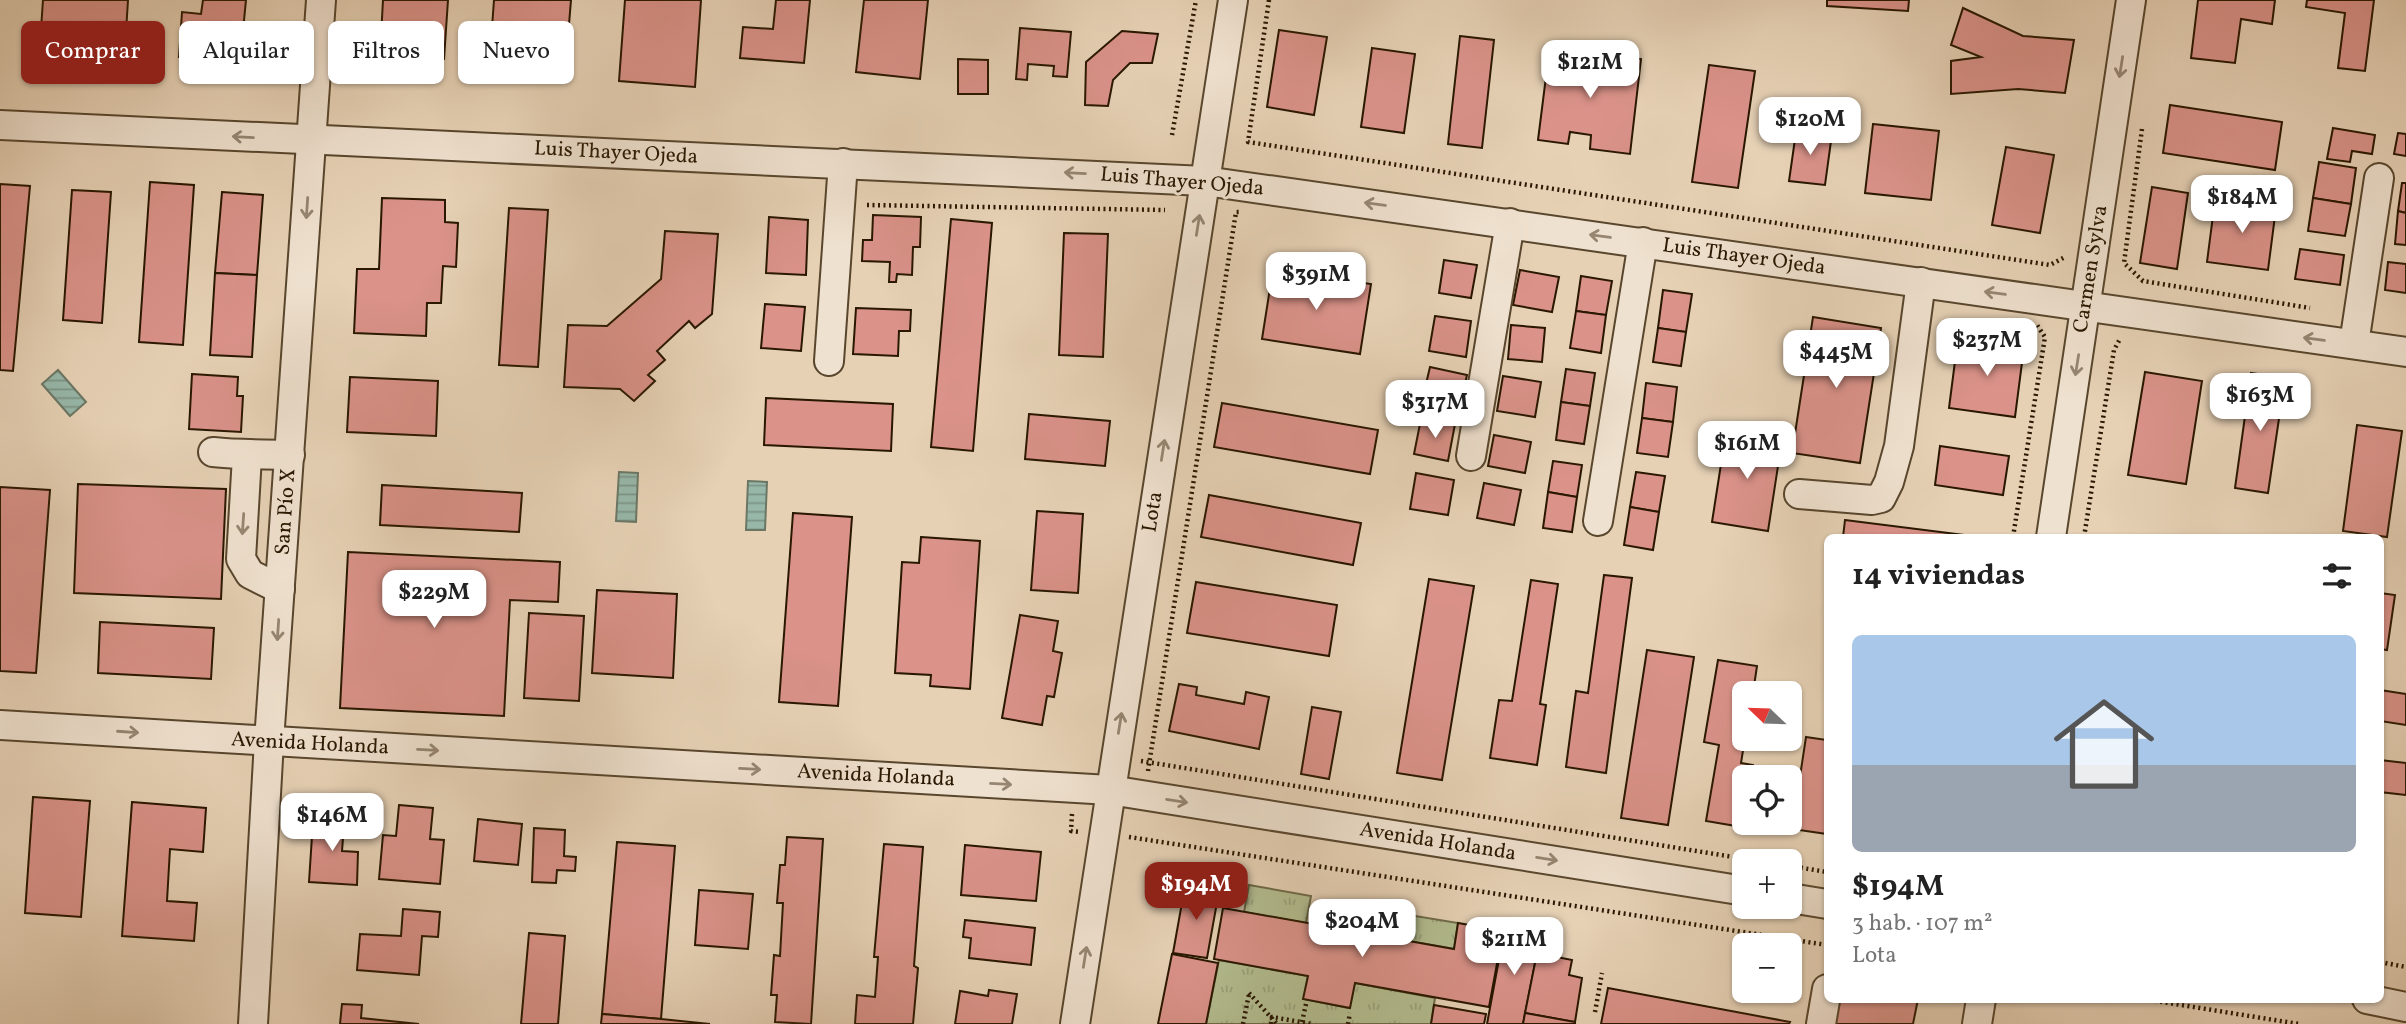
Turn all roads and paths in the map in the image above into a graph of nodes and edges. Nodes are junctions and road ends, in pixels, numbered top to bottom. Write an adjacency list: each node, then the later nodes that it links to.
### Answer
1 (321, 0): 8 (street, San Pío X)
2 (1196, 0): 7 (path)
3 (1233, 0): 11 (street, Lota)
4 (1269, 0): 17 (path)
5 (2131, 0): 20 (street, Carmen Sylva, one-way to 20)
6 (0, 125): 8 (street, Luis Thayer Ojeda, one-way to 6)
7 (1172, 135)
8 (311, 139): 9 (street, Luis Thayer Ojeda); 28 (street, San Pío X, one-way to 28)
9 (843, 163): 11 (street, Luis Thayer Ojeda, one-way to 9); 26 (street)
10 (2379, 178): 23 (street)
11 (1205, 181): 15 (street, Luis Thayer Ojeda, one-way to 11); 39 (street, Lota, one-way to 11)
12 (854, 205): 13 (path)
13 (1165, 210)
14 (1236, 212): 41 (path)
15 (1510, 223): 16 (street, Luis Thayer Ojeda, one-way to 15); 30 (street)
16 (1643, 242): 19 (street, Luis Thayer Ojeda); 32 (street)
17 (2067, 256)
18 (2124, 263): 21 (path)
19 (1921, 282): 20 (street, Luis Thayer Ojeda, one-way to 19); 31 (street)
20 (2087, 306): 23 (street, Luis Thayer Ojeda, one-way to 20); 34 (street, Carmen Sylva, one-way to 34)
21 (2312, 309)
22 (2046, 337): 33 (path)
23 (2354, 344): 25 (street, Luis Thayer Ojeda)
24 (2114, 350): 35 (path)
25 (2406, 352)
26 (829, 361)
27 (214, 452): 29 (street)
28 (290, 455): 29 (street); 36 (street, San Pío X)
29 (247, 456): 36 (street, one-way to 36)
30 (1471, 456)
31 (1799, 494)
32 (1598, 521)
33 (2013, 534)
34 (2051, 534)
35 (2084, 534)
36 (281, 589): 38 (street, San Pío X, one-way to 38)
37 (0, 725): 38 (street, Avenida Holanda, one-way to 38)
38 (270, 741): 39 (street, Avenida Holanda, one-way to 39); 61 (street, San Pío X)
39 (1110, 790): 44 (street, Avenida Holanda, one-way to 44); 62 (street, Lota, one-way to 39)
40 (1132, 837): 47 (path)
41 (1732, 857)
42 (1802, 868): 43 (path)
43 (1824, 872)
44 (1732, 889)
45 (1802, 900): 46 (street)
46 (1824, 904)
47 (1824, 945)
48 (2384, 963): 49 (path)
49 (2406, 967)
50 (1602, 973): 57 (path)
51 (2384, 1002): 56 (street)
52 (1825, 1003): 68 (street)
53 (1980, 1003): 69 (street)
54 (2169, 1003): 70 (path)
55 (1306, 1004): 60 (path)
56 (2406, 1007)
57 (1595, 1012)
58 (1350, 1013): 67 (path)
59 (1272, 1017): 60 (path); 63 (path); 64 (path); 65 (path)
60 (1302, 1022): 66 (path)
61 (253, 1024)
62 (1075, 1024)
63 (1243, 1024)
64 (1270, 1024)
65 (1277, 1024)
66 (1312, 1024)
67 (1348, 1024)
68 (1821, 1024)
69 (1977, 1024)
70 (2299, 1024)

